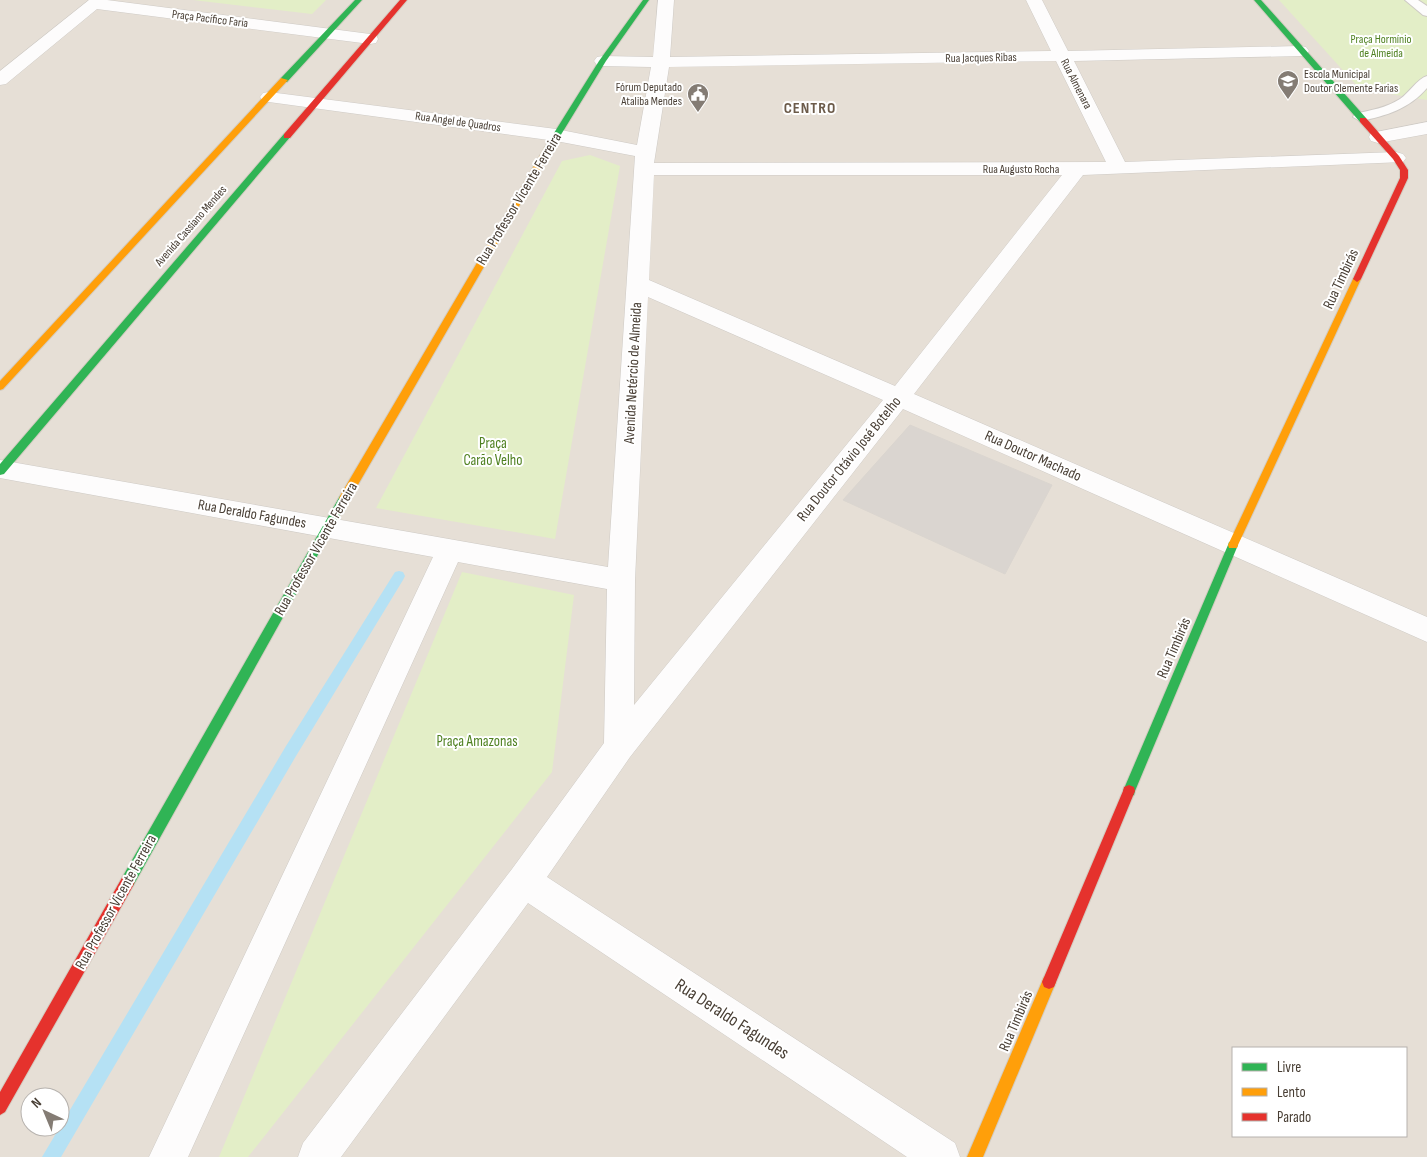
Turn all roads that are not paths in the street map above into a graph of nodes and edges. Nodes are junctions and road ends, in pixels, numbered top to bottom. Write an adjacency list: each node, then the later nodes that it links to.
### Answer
1 (359, 0): 10 (street, Avenida Cassiano Mendes)
2 (404, 0): 11 (street, Avenida Cassiano Mendes)
3 (646, 0): 14 (street, Rua Professor Vicente Ferreira)
4 (666, 0): 15 (street, Avenida Netércio de Almeida)
5 (1034, 0): 13 (street, Rua Almenara)
6 (1258, 0): 12 (street)
7 (1411, 0): 9 (lane)
8 (96, 2): 10 (street, Praça Pacífico Faria); 16 (street)
9 (1427, 12)
10 (327, 34): 11 (street, Praça Pacífico Faria); 18 (street, Avenida Cassiano Mendes)
11 (370, 39): 19 (street, Avenida Cassiano Mendes)
12 (1300, 51): 13 (street, Rua Jacques Ribas); 20 (street)
13 (1062, 56): 15 (street, Rua Jacques Ribas); 26 (street, Rua Almenara)
14 (603, 61): 15 (street, Rua Jacques Ribas); 22 (street, Rua Professor Vicente Ferreira)
15 (661, 62): 25 (street, Avenida Netércio de Almeida)
16 (0, 80)
17 (1427, 80): 20 (lane)
18 (269, 97): 19 (street, Rua Angel de Quadros); 29 (street, Avenida Cassiano Mendes)
19 (315, 103): 22 (street, Rua Angel de Quadros); 31 (street, Avenida Cassiano Mendes)
20 (1360, 117): 23 (street)
21 (1427, 128): 23 (street)
22 (556, 135): 25 (street, Rua Angel de Quadros); 32 (street, Rua Professor Vicente Ferreira)
23 (1378, 137): 24 (street)
24 (1396, 158): 26 (street, Rua Augusto Rocha); 33 (street, Rua Timbirás)
25 (646, 161): 27 (street, Rua Augusto Rocha); 28 (street, Avenida Netércio de Almeida)
26 (1119, 168): 27 (street, Rua Augusto Rocha)
27 (1077, 169): 30 (street, Rua Doutor Otávio José Botelho)
28 (638, 284): 30 (street, Rua Doutor Machado); 35 (street, Avenida Netércio de Almeida)
29 (0, 387)
30 (899, 397): 33 (street, Rua Doutor Machado); 37 (street, Rua Doutor Otávio José Botelho)
31 (0, 469): 32 (street, Rua Deraldo Fagundes)
32 (328, 527): 34 (street, Rua Deraldo Fagundes); 39 (street, Rua Professor Vicente Ferreira)
33 (1233, 546): 36 (street, Rua Doutor Machado); 43 (street, Rua Timbirás)
34 (450, 550): 35 (street, Rua Deraldo Fagundes); 40 (street)
35 (621, 580): 37 (street, Avenida Netércio de Almeida)
36 (1427, 630)
37 (619, 748): 38 (street)
38 (524, 881): 41 (street); 42 (street, Rua Deraldo Fagundes)
39 (0, 1107)
40 (168, 1157)
41 (317, 1157)
42 (941, 1157)
43 (975, 1157)

